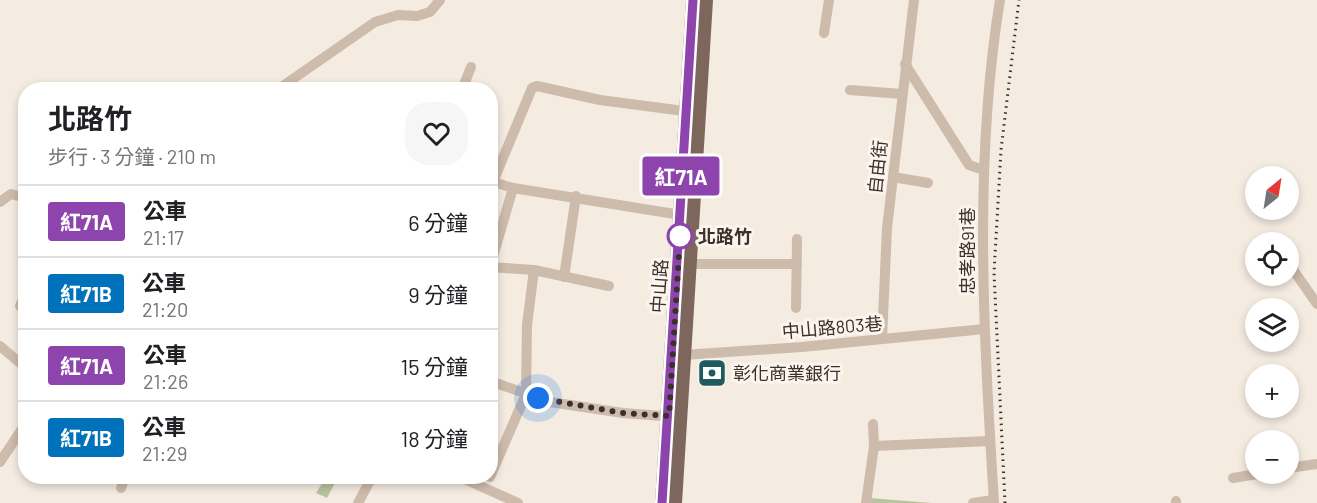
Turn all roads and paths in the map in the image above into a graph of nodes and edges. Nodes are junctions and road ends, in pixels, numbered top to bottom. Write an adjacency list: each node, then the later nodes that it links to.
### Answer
1 (440, 0): 10 (street)
2 (693, 0): 14 (main road, 中山路)
3 (706, 0): 27 (main road, 中山路)
4 (829, 0): 7 (street)
5 (914, 0): 8 (street, 自由街)
6 (1000, 0): 16 (street, 忠孝路91巷)
7 (824, 33)
8 (905, 64): 13 (street, 自由街); 16 (street)
9 (471, 67): 11 (street)
10 (289, 82)
11 (465, 82)
12 (850, 90): 13 (street)
13 (902, 94): 17 (street, 自由街)
14 (684, 111): 15 (street); 24 (main road, 中山路)
15 (498, 167)
16 (984, 170): 36 (street, 忠孝路91巷)
17 (893, 177): 19 (street); 37 (street, 自由街)
18 (498, 183): 20 (street)
19 (928, 183)
20 (513, 188): 22 (street); 26 (street)
21 (18, 196): 23 (street)
22 (576, 196): 24 (street); 31 (street)
23 (0, 202)
24 (681, 215): 43 (main road, 中山路)
25 (797, 239): 28 (street)
26 (498, 240)
27 (689, 264): 28 (street); 39 (main road, 中山路)
28 (797, 264): 35 (street)
29 (498, 268): 30 (street)
30 (534, 270): 31 (street); 42 (street)
31 (564, 277): 33 (street)
32 (1299, 278): 34 (street)
33 (609, 286)
34 (1317, 304)
35 (796, 308)
36 (984, 328): 37 (street, 中山路803巷); 46 (street, 忠孝路91巷)
37 (882, 339): 39 (street, 中山路803巷)
38 (1, 348): 40 (street)
39 (683, 355): 43 (main road, 中山路)
40 (18, 362)
41 (498, 384): 42 (street)
42 (526, 394): 43 (street); 48 (street)
43 (674, 416): 63 (main road, 中山路); 64 (main road, 中山路)
44 (873, 424): 47 (street)
45 (18, 435): 49 (street)
46 (990, 441): 47 (street); 60 (street, 忠孝路91巷)
47 (874, 446): 65 (street)
48 (498, 459)
49 (0, 462)
50 (1317, 464): 51 (street)
51 (1299, 466)
52 (1245, 476): 53 (street)
53 (1233, 478)
54 (122, 484): 58 (street)
55 (368, 484): 61 (street)
56 (473, 484): 59 (street)
57 (487, 484): 59 (street)
58 (121, 488)
59 (484, 490): 62 (street)
60 (993, 502): 66 (street)
61 (358, 503)
62 (518, 503)
63 (662, 503)
64 (675, 503)
65 (866, 503)
66 (973, 503)

